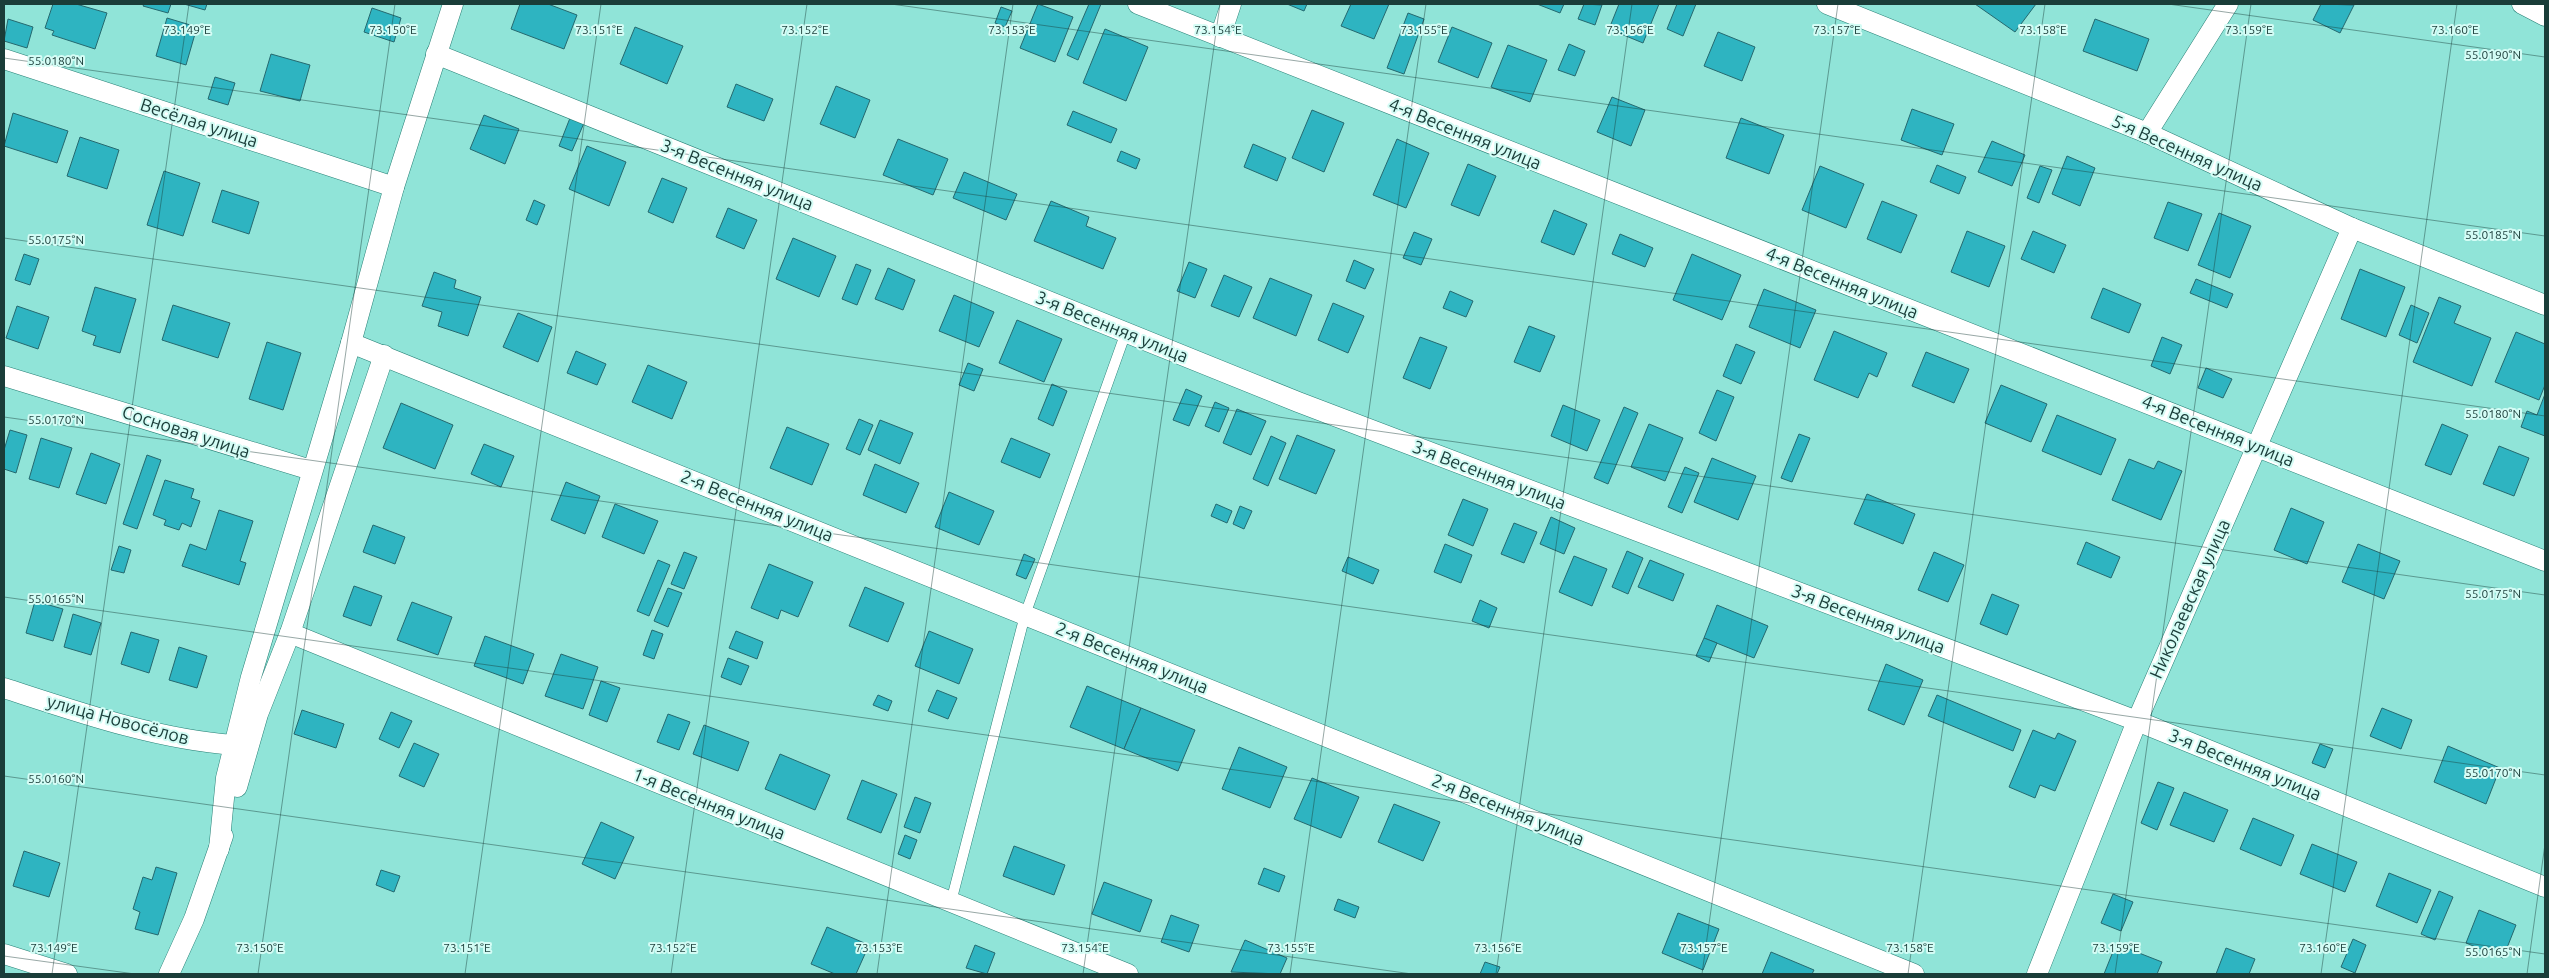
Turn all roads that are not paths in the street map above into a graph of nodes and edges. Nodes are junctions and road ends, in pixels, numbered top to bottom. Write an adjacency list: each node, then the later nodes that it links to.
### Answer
1 (453, 4): 9 (street)
2 (1138, 4): 8 (street, 4-я Весенняя улица)
3 (1231, 4): 8 (street)
4 (1827, 4): 11 (street, 5-я Весенняя улица)
5 (2228, 4): 11 (street)
6 (2522, 4): 7 (street)
7 (2545, 16)
8 (1220, 37): 19 (street, 4-я Весенняя улица)
9 (436, 54): 12 (street); 15 (street, 3-я Весенняя улица)
10 (4, 59): 12 (street, Весёлая улица)
11 (2147, 133): 13 (street, 5-я Весенняя улица)
12 (394, 186): 16 (street)
13 (2352, 228): 14 (street, 5-я Весенняя улица); 19 (street, Николаевская улица)
14 (2545, 305)
15 (1126, 332): 22 (lane); 26 (street, 3-я Весенняя улица)
16 (351, 343): 17 (street, 2-я Весенняя улица); 20 (street)
17 (384, 355): 22 (street, 2-я Весенняя улица); 23 (street)
18 (4, 376): 20 (street, Сосновая улица)
19 (2257, 446): 21 (street, 4-я Весенняя улица); 26 (street, Николаевская улица)
20 (311, 470): 27 (street)
21 (2545, 561)
22 (1025, 615): 30 (lane); 35 (street, 2-я Весенняя улица)
23 (290, 634): 25 (street); 30 (street, 1-я Весенняя улица)
24 (4, 688): 27 (street, улица Новосёлов)
25 (258, 714): 27 (street); 28 (street)
26 (2137, 722): 29 (street, 3-я Весенняя улица); 36 (street, Николаевская улица)
27 (234, 745): 28 (street)
28 (219, 848): 33 (street)
29 (2545, 886)
30 (951, 902): 34 (street, 1-я Весенняя улица)
31 (4, 954): 32 (street)
32 (67, 974)
33 (169, 974)
34 (1128, 974)
35 (1914, 974)
36 (2037, 974)

